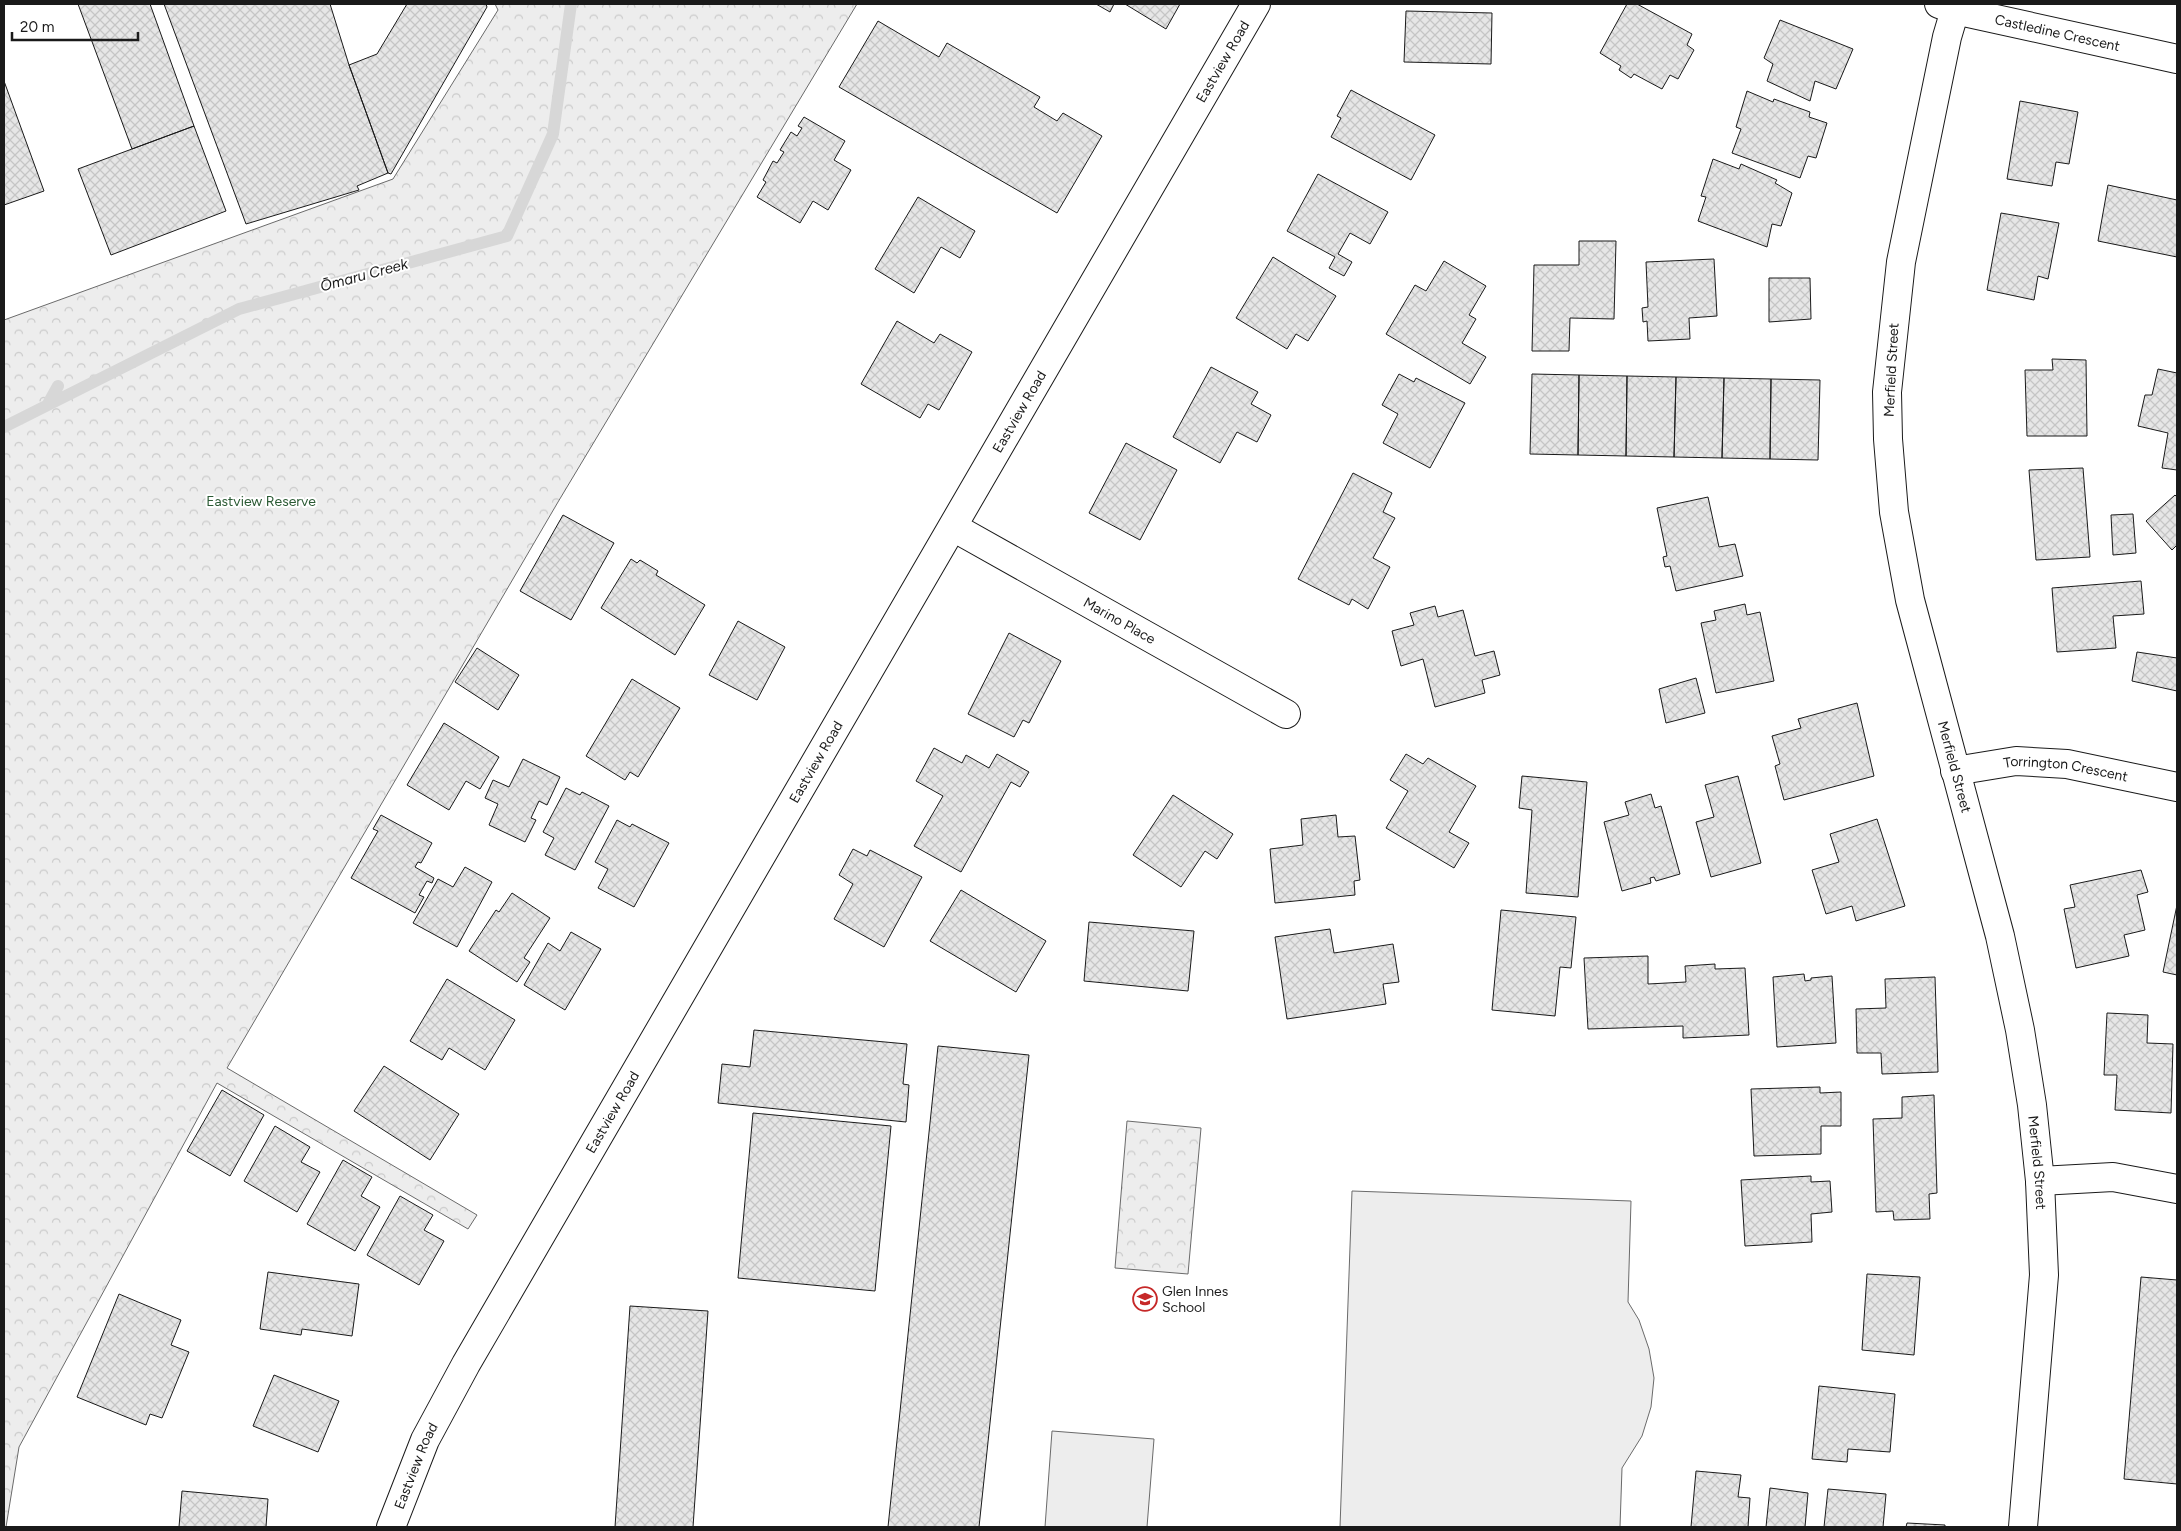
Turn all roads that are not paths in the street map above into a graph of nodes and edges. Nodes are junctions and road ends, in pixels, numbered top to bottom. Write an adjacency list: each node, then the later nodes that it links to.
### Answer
1 (1256, 4): 4 (street, Eastview Road)
2 (1947, 7): 3 (street, Castledine Crescent); 6 (street, Merfield Street)
3 (2177, 58)
4 (953, 527): 5 (street, Marino Place); 10 (street, Eastview Road)
5 (1286, 714)
6 (1955, 771): 7 (street, Torrington Crescent); 8 (street, Merfield Street)
7 (2177, 787)
8 (2040, 1181): 9 (street); 11 (street, Merfield Street)
9 (2177, 1189)
10 (391, 1527)
11 (2023, 1527)

